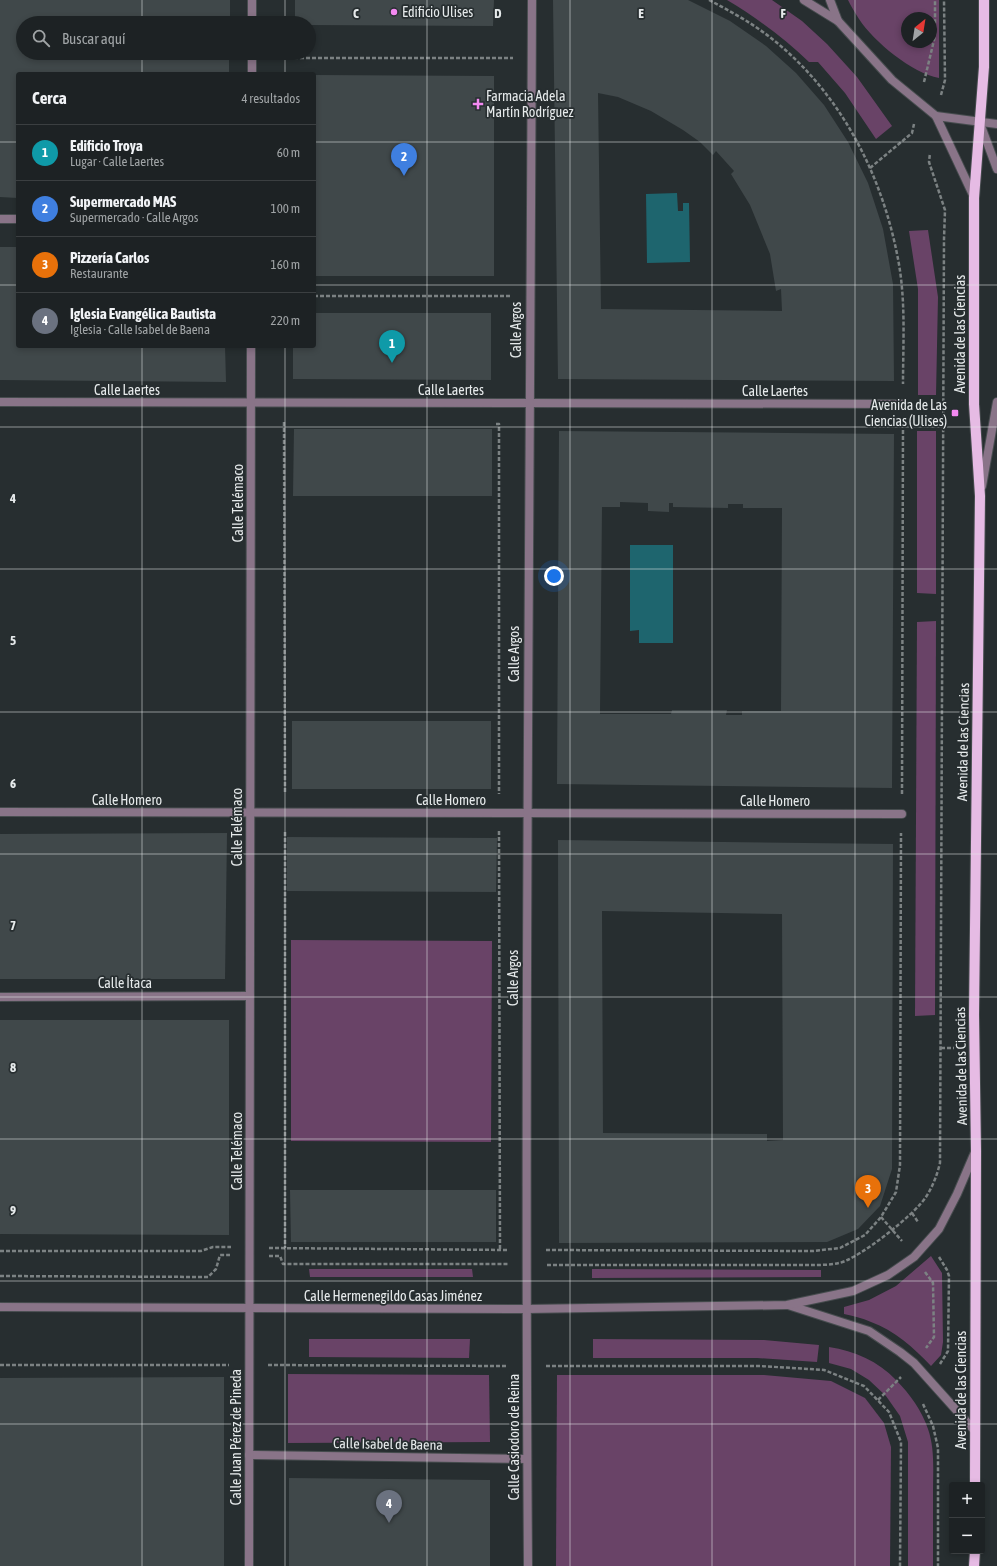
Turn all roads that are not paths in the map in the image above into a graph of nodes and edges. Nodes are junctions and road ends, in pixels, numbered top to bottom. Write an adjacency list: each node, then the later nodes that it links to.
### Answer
1 (252, 0): 6 (street)
2 (532, 0): 21 (street, Calle Argos)
3 (804, 0): 7 (street)
4 (830, 0): 7 (street)
5 (984, 0): 11 (main road, Avenida de las Ciencias)
6 (252, 16)
7 (838, 21): 10 (street)
8 (252, 60): 9 (street)
9 (252, 72)
10 (936, 116): 11 (street); 14 (street)
11 (979, 121): 12 (street); 13 (street); 14 (main road, Avenida de las Ciencias)
12 (997, 124)
13 (997, 169)
14 (974, 198): 23 (main road, Avenida de las Ciencias)
15 (0, 219): 16 (street)
16 (16, 219)
17 (251, 348): 20 (street, Calle Telémaco)
18 (0, 402): 20 (street, Calle Laertes)
19 (997, 402): 23 (street)
20 (251, 403): 21 (street, Calle Laertes); 25 (street, Calle Telémaco)
21 (529, 403): 22 (street, Calle Laertes); 26 (street, Calle Argos)
22 (903, 404)
23 (980, 496): 30 (main road, Avenida de las Ciencias)
24 (0, 812): 25 (street, Calle Homero)
25 (250, 813): 26 (street, Calle Homero); 28 (street, Calle Telémaco)
26 (526, 813): 27 (street, Calle Homero); 34 (street, Calle Argos)
27 (902, 814)
28 (250, 996): 29 (street, Calle Ítaca); 33 (street, Calle Telémaco)
29 (0, 997)
30 (976, 1151): 31 (street, Calle Hermenegildo Casas Jiménez); 35 (main road, Avenida de las Ciencias)
31 (787, 1305): 34 (street, Calle Hermenegildo Casas Jiménez); 35 (street, Calle Hermenegildo Casas Jiménez)
32 (0, 1307): 33 (street, Calle Hermenegildo Casas Jiménez)
33 (249, 1308): 34 (street, Calle Hermenegildo Casas Jiménez); 36 (street, Calle Juan Pérez de Pineda)
34 (526, 1309): 37 (street, Calle Casiodoro de Reina)
35 (975, 1430): 38 (main road, Avenida de las Ciencias)
36 (249, 1455): 37 (street, Calle Isabel de Baena); 40 (street, Calle Juan Pérez de Pineda)
37 (527, 1459): 41 (street, Calle Casiodoro de Reina)
38 (975, 1482)
39 (974, 1554): 42 (main road)
40 (249, 1566)
41 (528, 1566)
42 (974, 1566)

